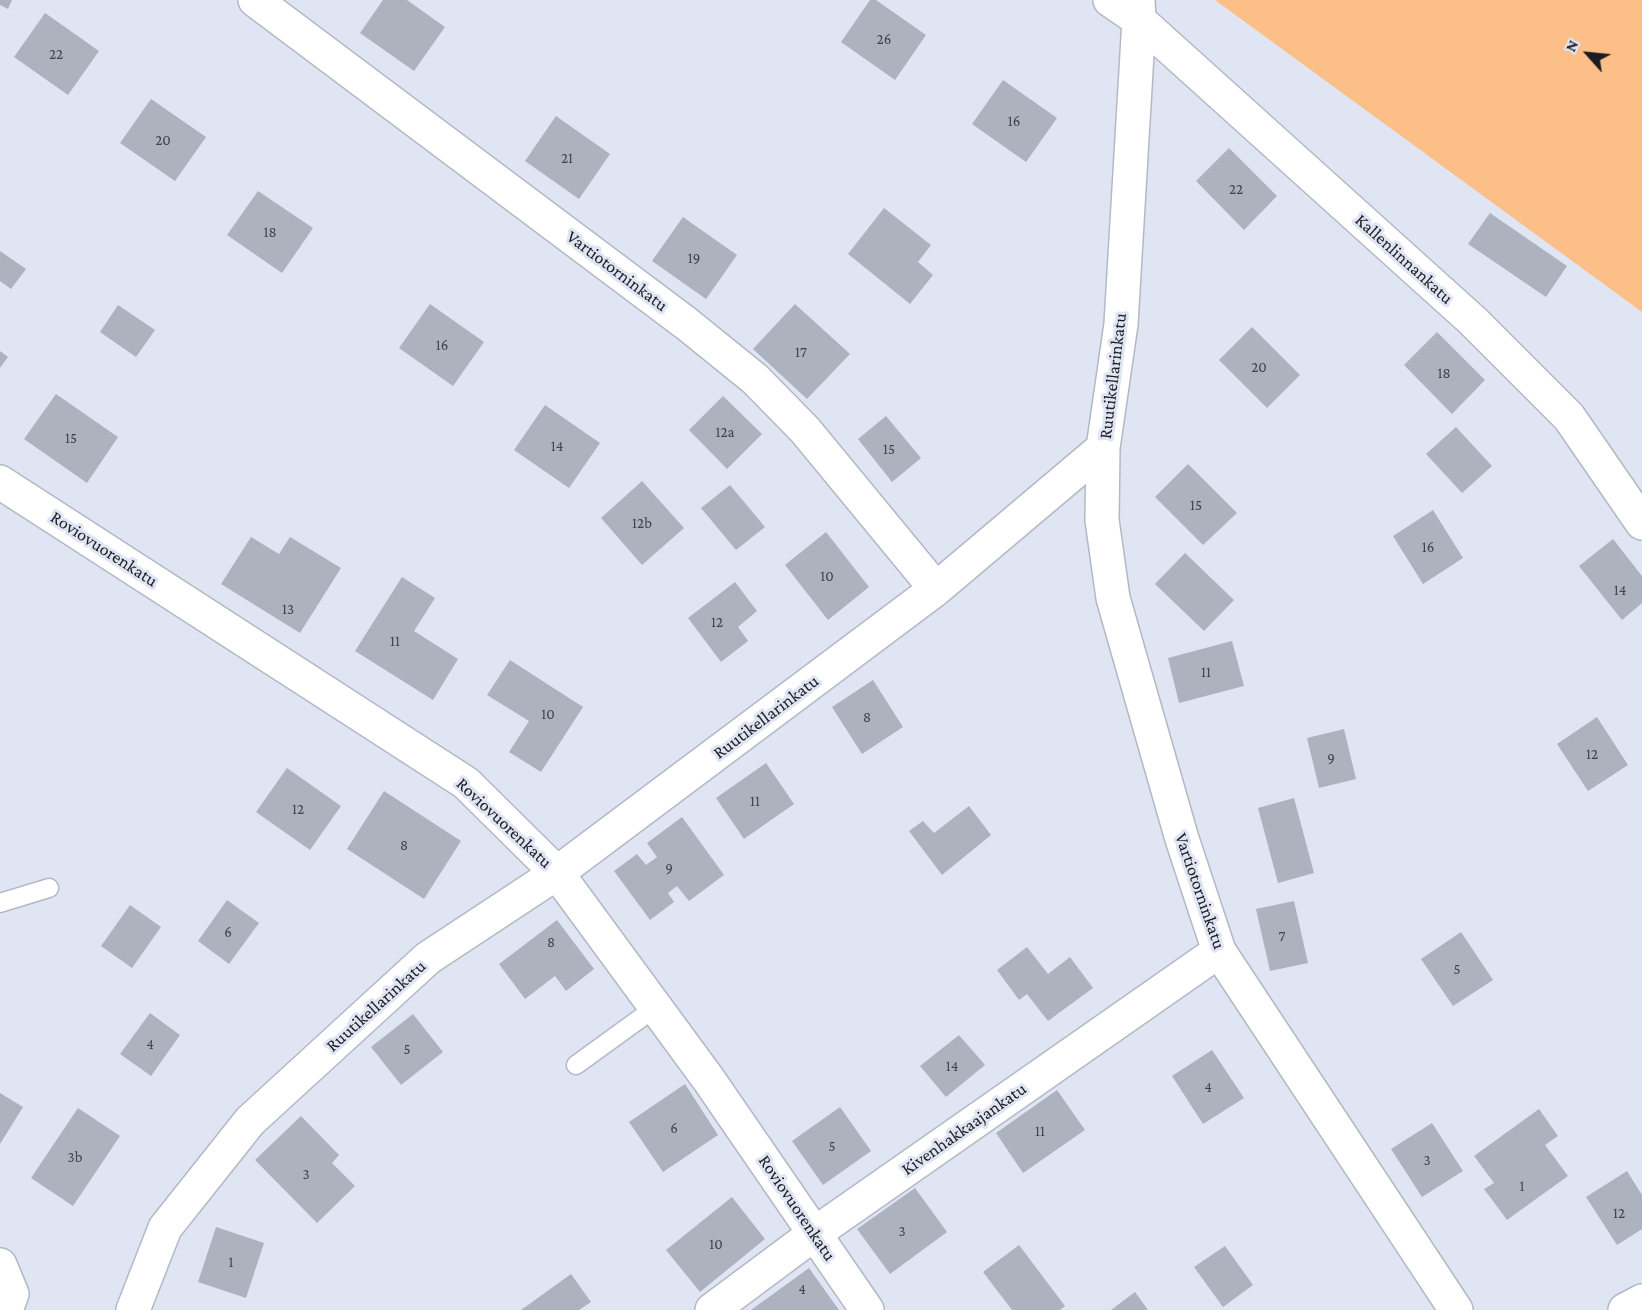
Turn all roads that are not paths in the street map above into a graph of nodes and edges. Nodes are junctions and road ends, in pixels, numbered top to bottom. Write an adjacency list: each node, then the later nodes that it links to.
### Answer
1 (255, 0): 7 (street, Vartiotorninkatu)
2 (1110, 0): 3 (street, Kallenlinnankatu)
3 (1138, 10): 4 (street, Ruutikellarinkatu); 6 (street, Kallenlinnankatu)
4 (1103, 448): 7 (street, Ruutikellarinkatu); 11 (street, Vartiotorninkatu)
5 (0, 482): 8 (street, Roviovuorenkatu)
6 (1642, 523)
7 (936, 589): 8 (street, Ruutikellarinkatu)
8 (557, 873): 12 (street, Roviovuorenkatu); 18 (street, Ruutikellarinkatu)
9 (49, 888): 10 (lane)
10 (0, 903)
11 (1219, 951): 14 (street, Kivenhakkaajankatu); 21 (street, Vartiotorninkatu)
12 (656, 1007): 13 (lane); 14 (street, Roviovuorenkatu)
13 (576, 1065)
14 (814, 1234): 19 (street, Kivenhakkaajankatu); 20 (street, Roviovuorenkatu)
15 (0, 1265): 17 (street)
16 (1642, 1301): 22 (street)
17 (6, 1310)
18 (133, 1310)
19 (712, 1310)
20 (867, 1310)
21 (1455, 1310)
22 (1625, 1310)

